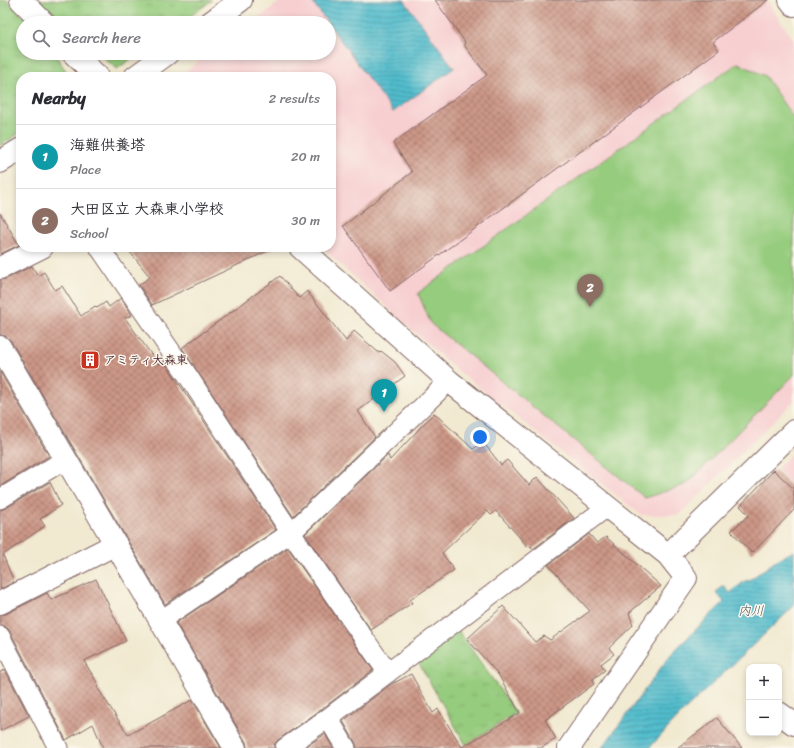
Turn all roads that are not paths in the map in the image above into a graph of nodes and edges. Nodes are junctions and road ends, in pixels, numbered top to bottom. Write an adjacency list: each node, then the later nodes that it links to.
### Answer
1 (21, 0): 5 (street)
2 (241, 0): 6 (street)
3 (790, 0): 4 (street)
4 (794, 5)
5 (37, 16)
6 (219, 16)
7 (80, 60): 9 (street)
8 (158, 60): 10 (street)
9 (93, 72)
10 (142, 72)
11 (16, 152): 12 (street)
12 (0, 162)
13 (32, 252): 16 (street)
14 (101, 252): 23 (lane)
15 (306, 252): 18 (street)
16 (0, 268)
17 (0, 347): 20 (street)
18 (449, 381): 22 (street); 23 (lane)
19 (794, 431): 25 (street)
20 (66, 459): 21 (lane); 24 (street)
21 (0, 499)
22 (607, 507): 25 (street); 29 (lane)
23 (291, 533): 27 (lane); 29 (lane)
24 (116, 544): 26 (street); 27 (street)
25 (668, 555): 37 (street)
26 (0, 603)
27 (160, 621): 34 (street)
28 (0, 636): 33 (lane)
29 (388, 672): 31 (lane)
30 (782, 715): 32 (street)
31 (328, 718): 35 (lane); 36 (lane)
32 (794, 724)
33 (58, 748)
34 (235, 748)
35 (285, 748)
36 (346, 748)
37 (569, 748)

